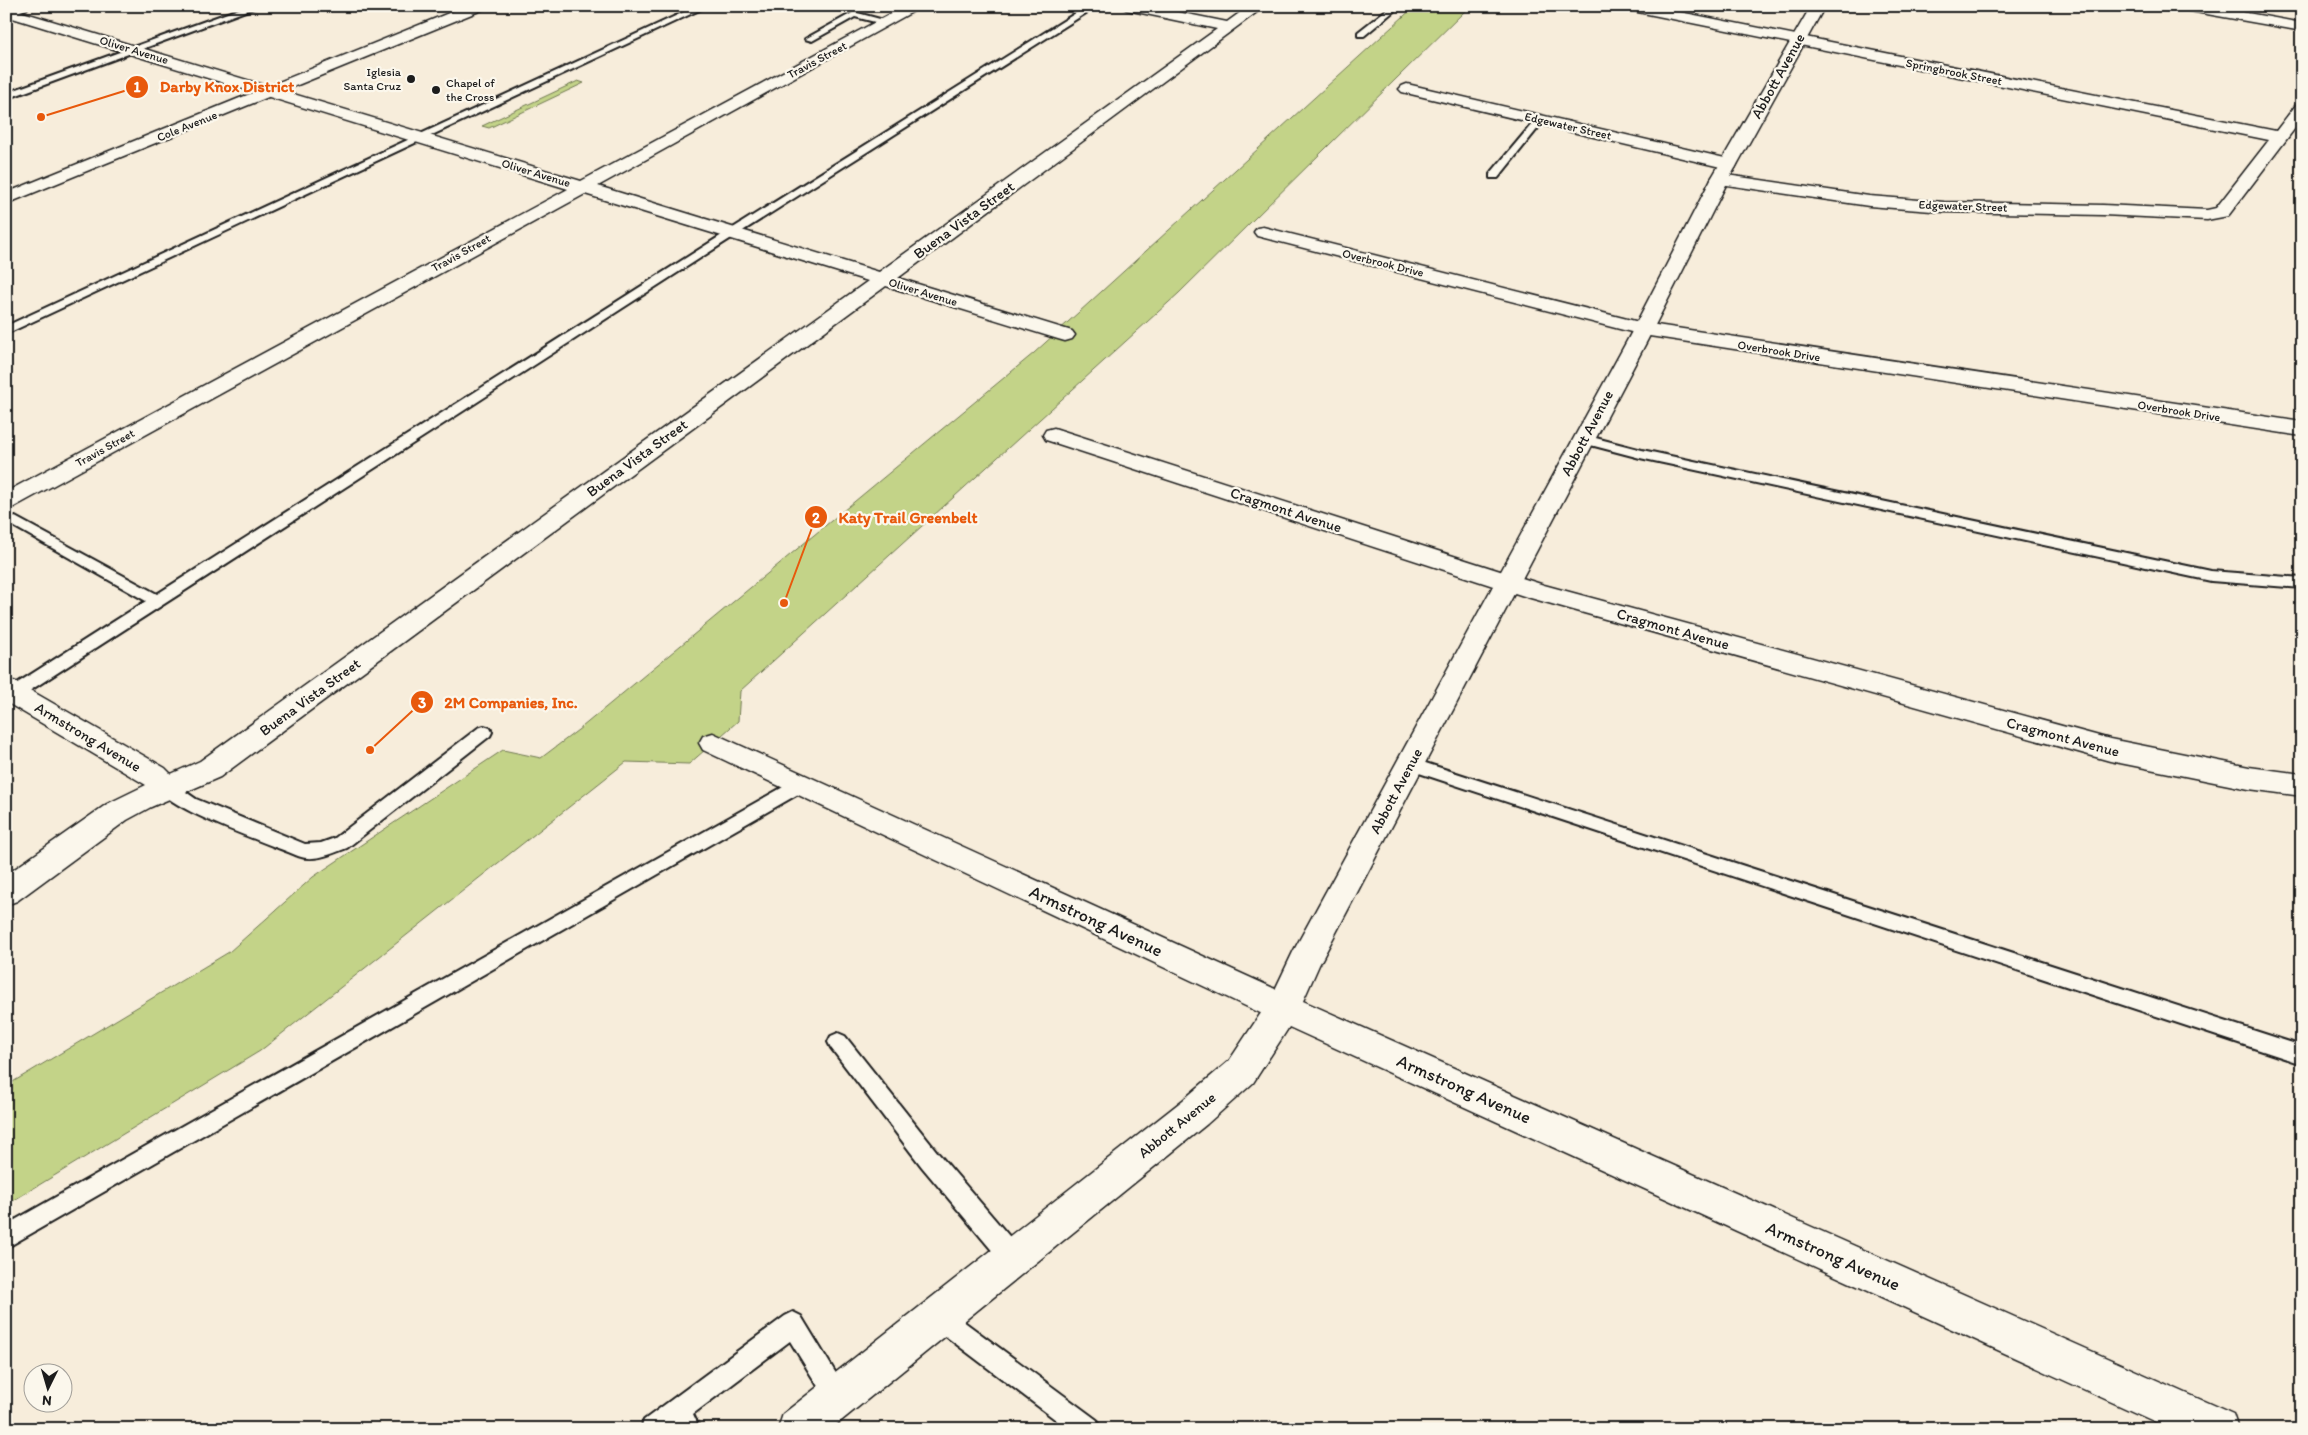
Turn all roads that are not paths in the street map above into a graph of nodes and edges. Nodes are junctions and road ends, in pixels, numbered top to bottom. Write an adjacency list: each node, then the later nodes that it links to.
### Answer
1 (22, 6): 14 (street)
2 (255, 6): 21 (lane)
3 (480, 6): 23 (street, Cole Avenue)
4 (704, 6): 28 (lane)
5 (916, 6): 15 (street, Travis Street)
6 (1093, 6): 34 (lane)
7 (1127, 6): 16 (street)
8 (1258, 6): 16 (street, Buena Vista Street)
9 (1389, 6): 18 (lane)
10 (1628, 6): 20 (street, Springbrook Street)
11 (1818, 6): 20 (street, Abbott Avenue)
12 (2184, 6): 13 (street)
13 (2201, 8): 17 (street)
14 (6, 11): 21 (street, Oliver Avenue)
15 (887, 22): 19 (lane); 31 (street, Travis Street)
16 (1229, 27): 35 (street, Buena Vista Street)
17 (2302, 27)
18 (1361, 34)
19 (809, 39)
20 (1798, 41): 27 (street, Springbrook Street); 29 (street, Abbott Avenue)
21 (133, 50): 23 (street, Oliver Avenue); 24 (lane)
22 (1407, 89): 26 (street, Edgewater Street)
23 (270, 92): 28 (street, Oliver Avenue); 32 (street, Cole Avenue)
24 (6, 96)
25 (2302, 108): 27 (street)
26 (1540, 120): 29 (street, Edgewater Street); 30 (lane)
27 (2280, 137): 29 (street, Edgewater Street)
28 (422, 138): 31 (street, Oliver Avenue); 37 (lane)
29 (1724, 172): 36 (street, Abbott Avenue)
30 (1494, 176)
31 (582, 187): 34 (street, Oliver Avenue); 42 (street, Travis Street)
32 (6, 199)
33 (1263, 232): 36 (street, Overbrook Drive)
34 (732, 233): 35 (street, Oliver Avenue); 46 (lane)
35 (882, 279): 38 (street, Oliver Avenue); 53 (street, Buena Vista Street)
36 (1643, 330): 39 (street, Overbrook Drive); 41 (street, Abbott Avenue)
37 (6, 331)
38 (1065, 335)
39 (2302, 429)
40 (1054, 435): 44 (street, Cragmont Avenue)
41 (1584, 439): 44 (street, Abbott Avenue); 45 (lane)
42 (6, 502)
43 (6, 516): 46 (lane)
44 (1508, 582): 50 (street, Abbott Avenue); 52 (street, Cragmont Avenue)
45 (2302, 583)
46 (158, 601): 47 (lane)
47 (10, 691): 53 (street, Armstrong Avenue)
48 (484, 732): 53 (lane)
49 (713, 743): 51 (street, Armstrong Avenue)
50 (1410, 764): 55 (street, Abbott Avenue); 57 (lane)
51 (801, 784): 55 (street, Armstrong Avenue); 58 (lane)
52 (2302, 785)
53 (167, 788): 54 (street, Buena Vista Street)
54 (6, 892)
55 (1283, 1008): 59 (street, Abbott Avenue); 66 (street, Armstrong Avenue)
56 (838, 1042): 59 (lane)
57 (2302, 1055)
58 (6, 1237)
59 (1012, 1258): 60 (street, Abbott Avenue)
60 (939, 1317): 61 (street, Abbott Avenue); 65 (lane)
61 (838, 1398): 62 (lane); 64 (street, Abbott Avenue)
62 (682, 1420): 63 (lane)
63 (654, 1429)
64 (798, 1429)
65 (1088, 1429)
66 (2218, 1429)

